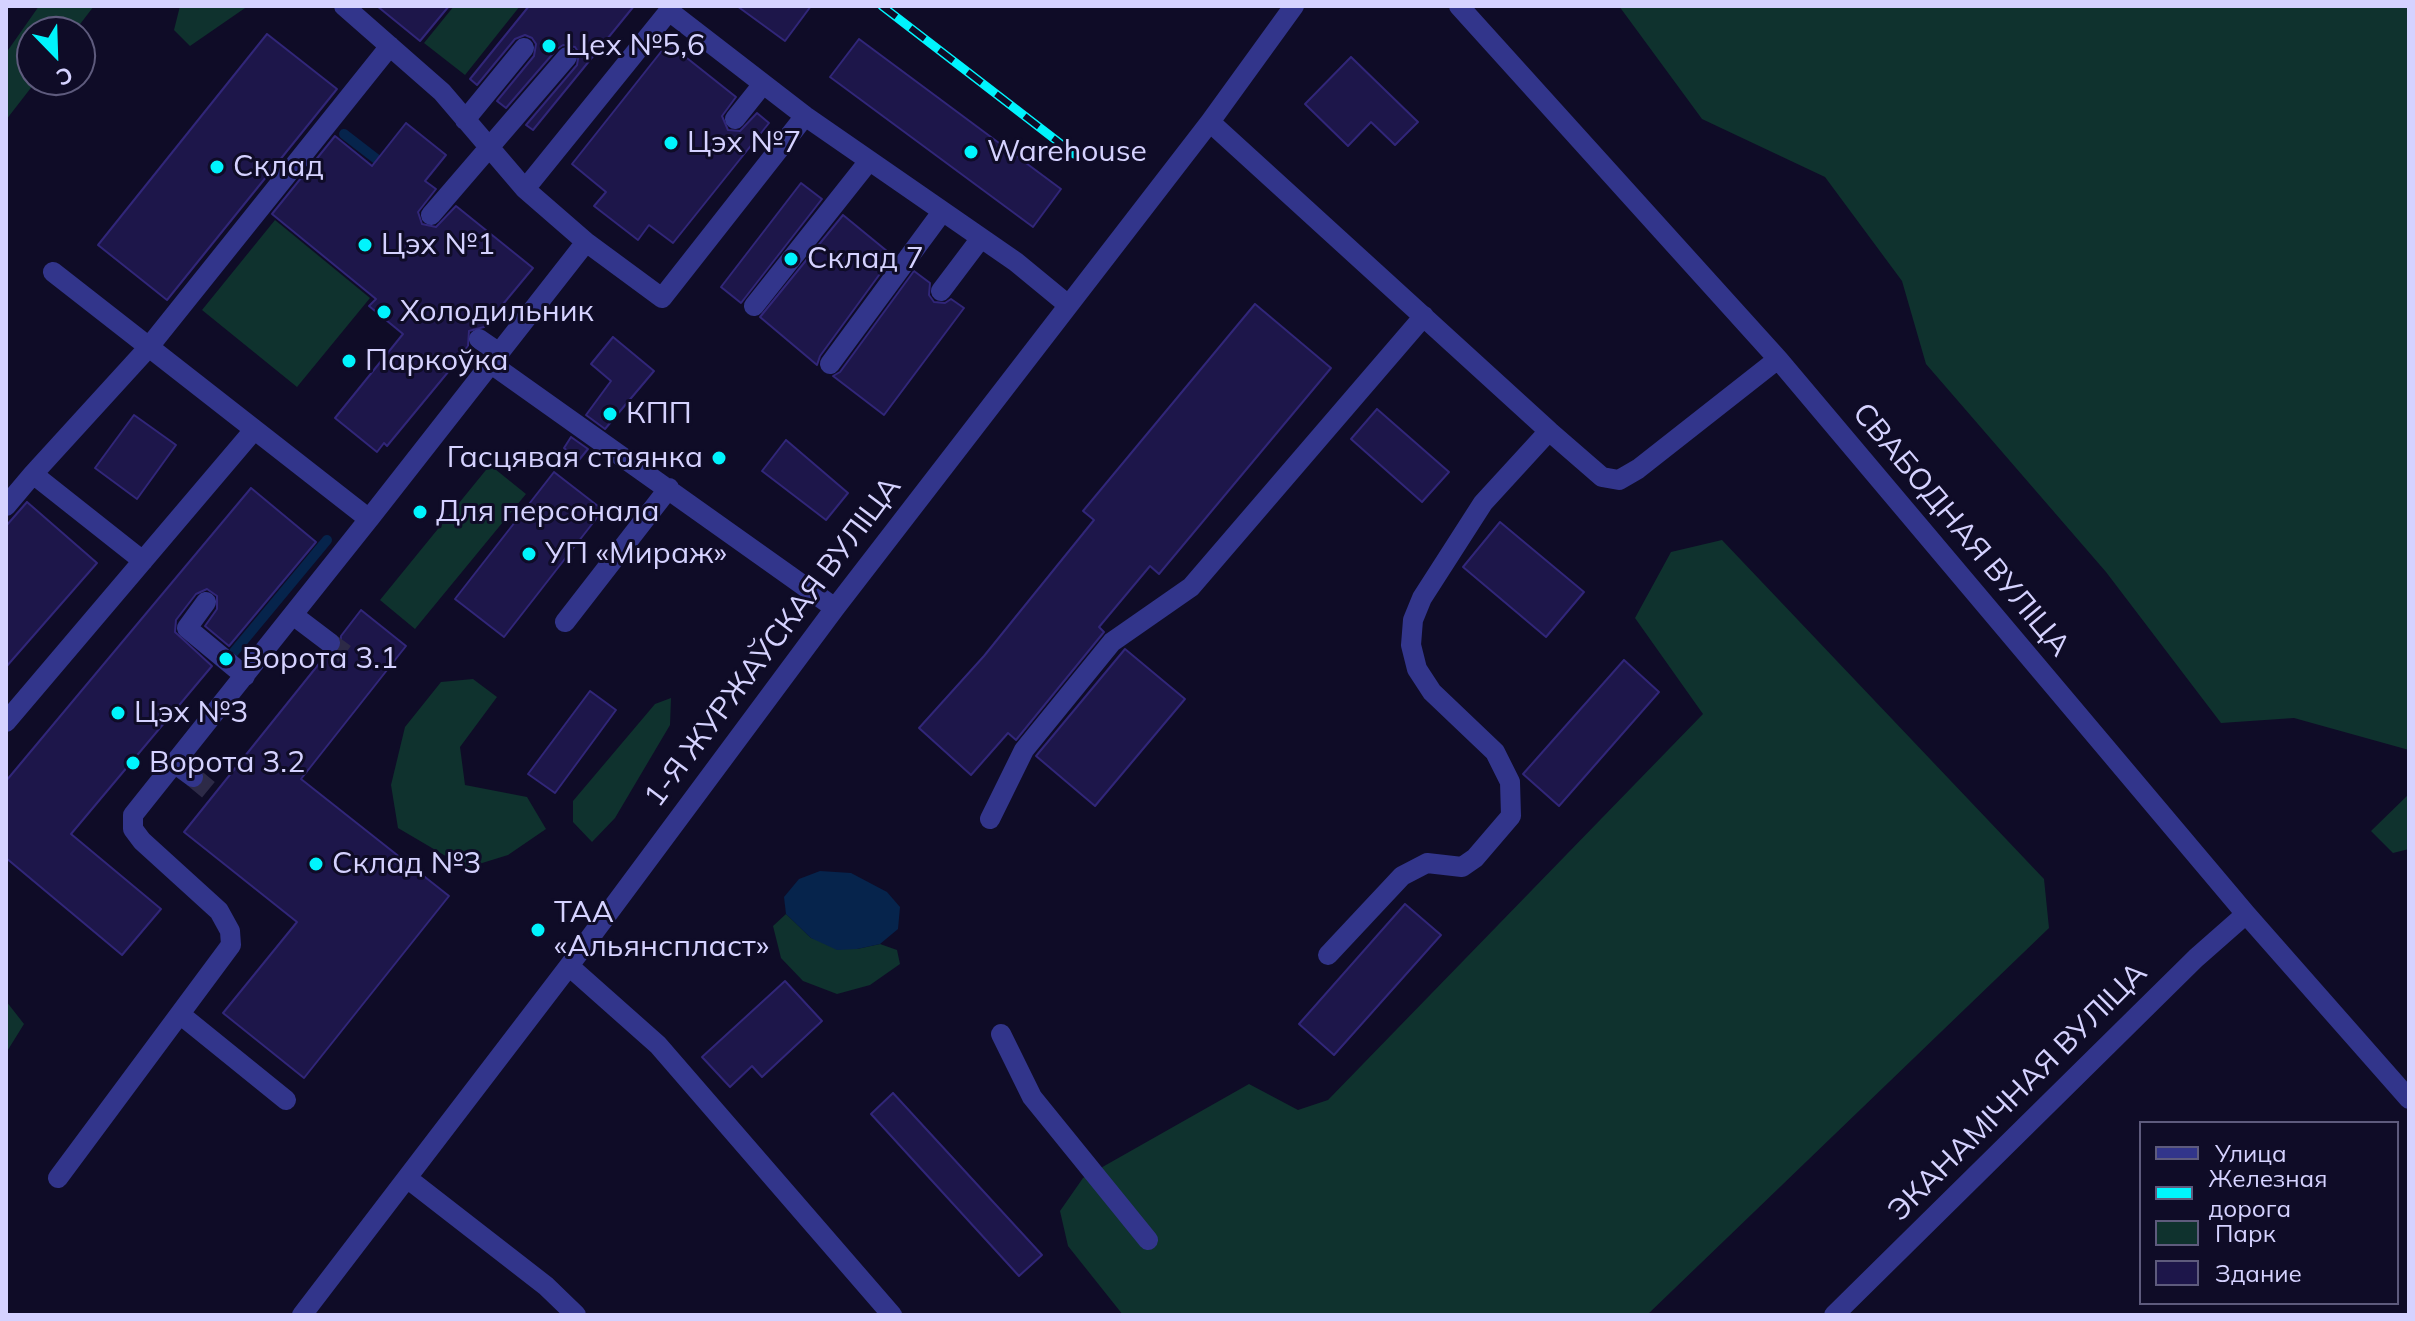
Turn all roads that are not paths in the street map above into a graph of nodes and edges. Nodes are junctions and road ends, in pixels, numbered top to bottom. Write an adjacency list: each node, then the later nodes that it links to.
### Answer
1 (344, 6): 5 (street)
2 (1294, 6): 12 (street, 1-Я ЖУРЖАЎСКАЯ ВУЛІЦА)
3 (1459, 6): 28 (street, СВАБОДНАЯ ВУЛІЦА)
4 (666, 9): 8 (street); 15 (street)
5 (390, 46): 11 (street); 26 (street)
6 (524, 48): 11 (street)
7 (567, 57): 13 (street)
8 (763, 84): 9 (street); 10 (street)
9 (805, 116): 14 (street); 19 (street)
10 (735, 119)
11 (465, 120): 13 (street)
12 (1210, 122): 22 (street, 1-Я ЖУРЖАЎСКАЯ ВУЛІЦА); 24 (street)
13 (487, 146): 15 (street); 17 (street)
14 (869, 161): 16 (street); 23 (street)
15 (525, 189): 19 (street)
16 (942, 212): 18 (street); 29 (street)
17 (431, 215)
18 (981, 238): 21 (street); 22 (street)
19 (586, 242): 27 (street)
20 (53, 272): 26 (street)
21 (941, 291)
22 (1067, 304): 38 (street, 1-Я ЖУРЖАЎСКАЯ ВУЛІЦА)
23 (754, 306)
24 (1424, 316): 31 (street); 46 (street)
25 (479, 339): 27 (street)
26 (148, 348): 30 (street); 32 (street)
27 (494, 358): 33 (street); 35 (street)
28 (1778, 359): 31 (street); 47 (street, СВАБОДНАЯ ВУЛІЦА)
29 (830, 364)
30 (254, 430): 35 (street); 36 (street)
31 (1549, 431): 48 (street)
32 (33, 474): 34 (street); 36 (street)
33 (669, 488): 38 (street); 40 (street)
34 (6, 506)
35 (369, 519): 39 (street)
36 (143, 561): 43 (street)
37 (206, 602): 42 (street)
38 (835, 608): 49 (street, 1-Я ЖУРЖАЎСКАЯ ВУЛІЦА)
39 (293, 615): 41 (street); 42 (street)
40 (565, 622)
41 (330, 643)
42 (245, 676): 44 (street)
43 (6, 722)
44 (174, 763): 45 (street); 50 (street)
45 (193, 777)
46 (990, 819)
47 (2246, 914): 52 (street, СВАБОДНАЯ ВУЛІЦА); 60 (street, ЭКАНАМІЧНАЯ ВУЛІЦА)
48 (1328, 955)
49 (569, 966): 55 (street, 1-Я ЖУРЖАЎСКАЯ ВУЛІЦА); 59 (street)
50 (181, 1015): 53 (street); 54 (street)
51 (1001, 1034): 56 (street)
52 (2409, 1099)
53 (286, 1100)
54 (58, 1178)
55 (407, 1178): 57 (street, 1-Я ЖУРЖАЎСКАЯ ВУЛІЦА); 58 (street)
56 (1148, 1240)
57 (302, 1315)
58 (576, 1315)
59 (892, 1315)
60 (1834, 1315)

